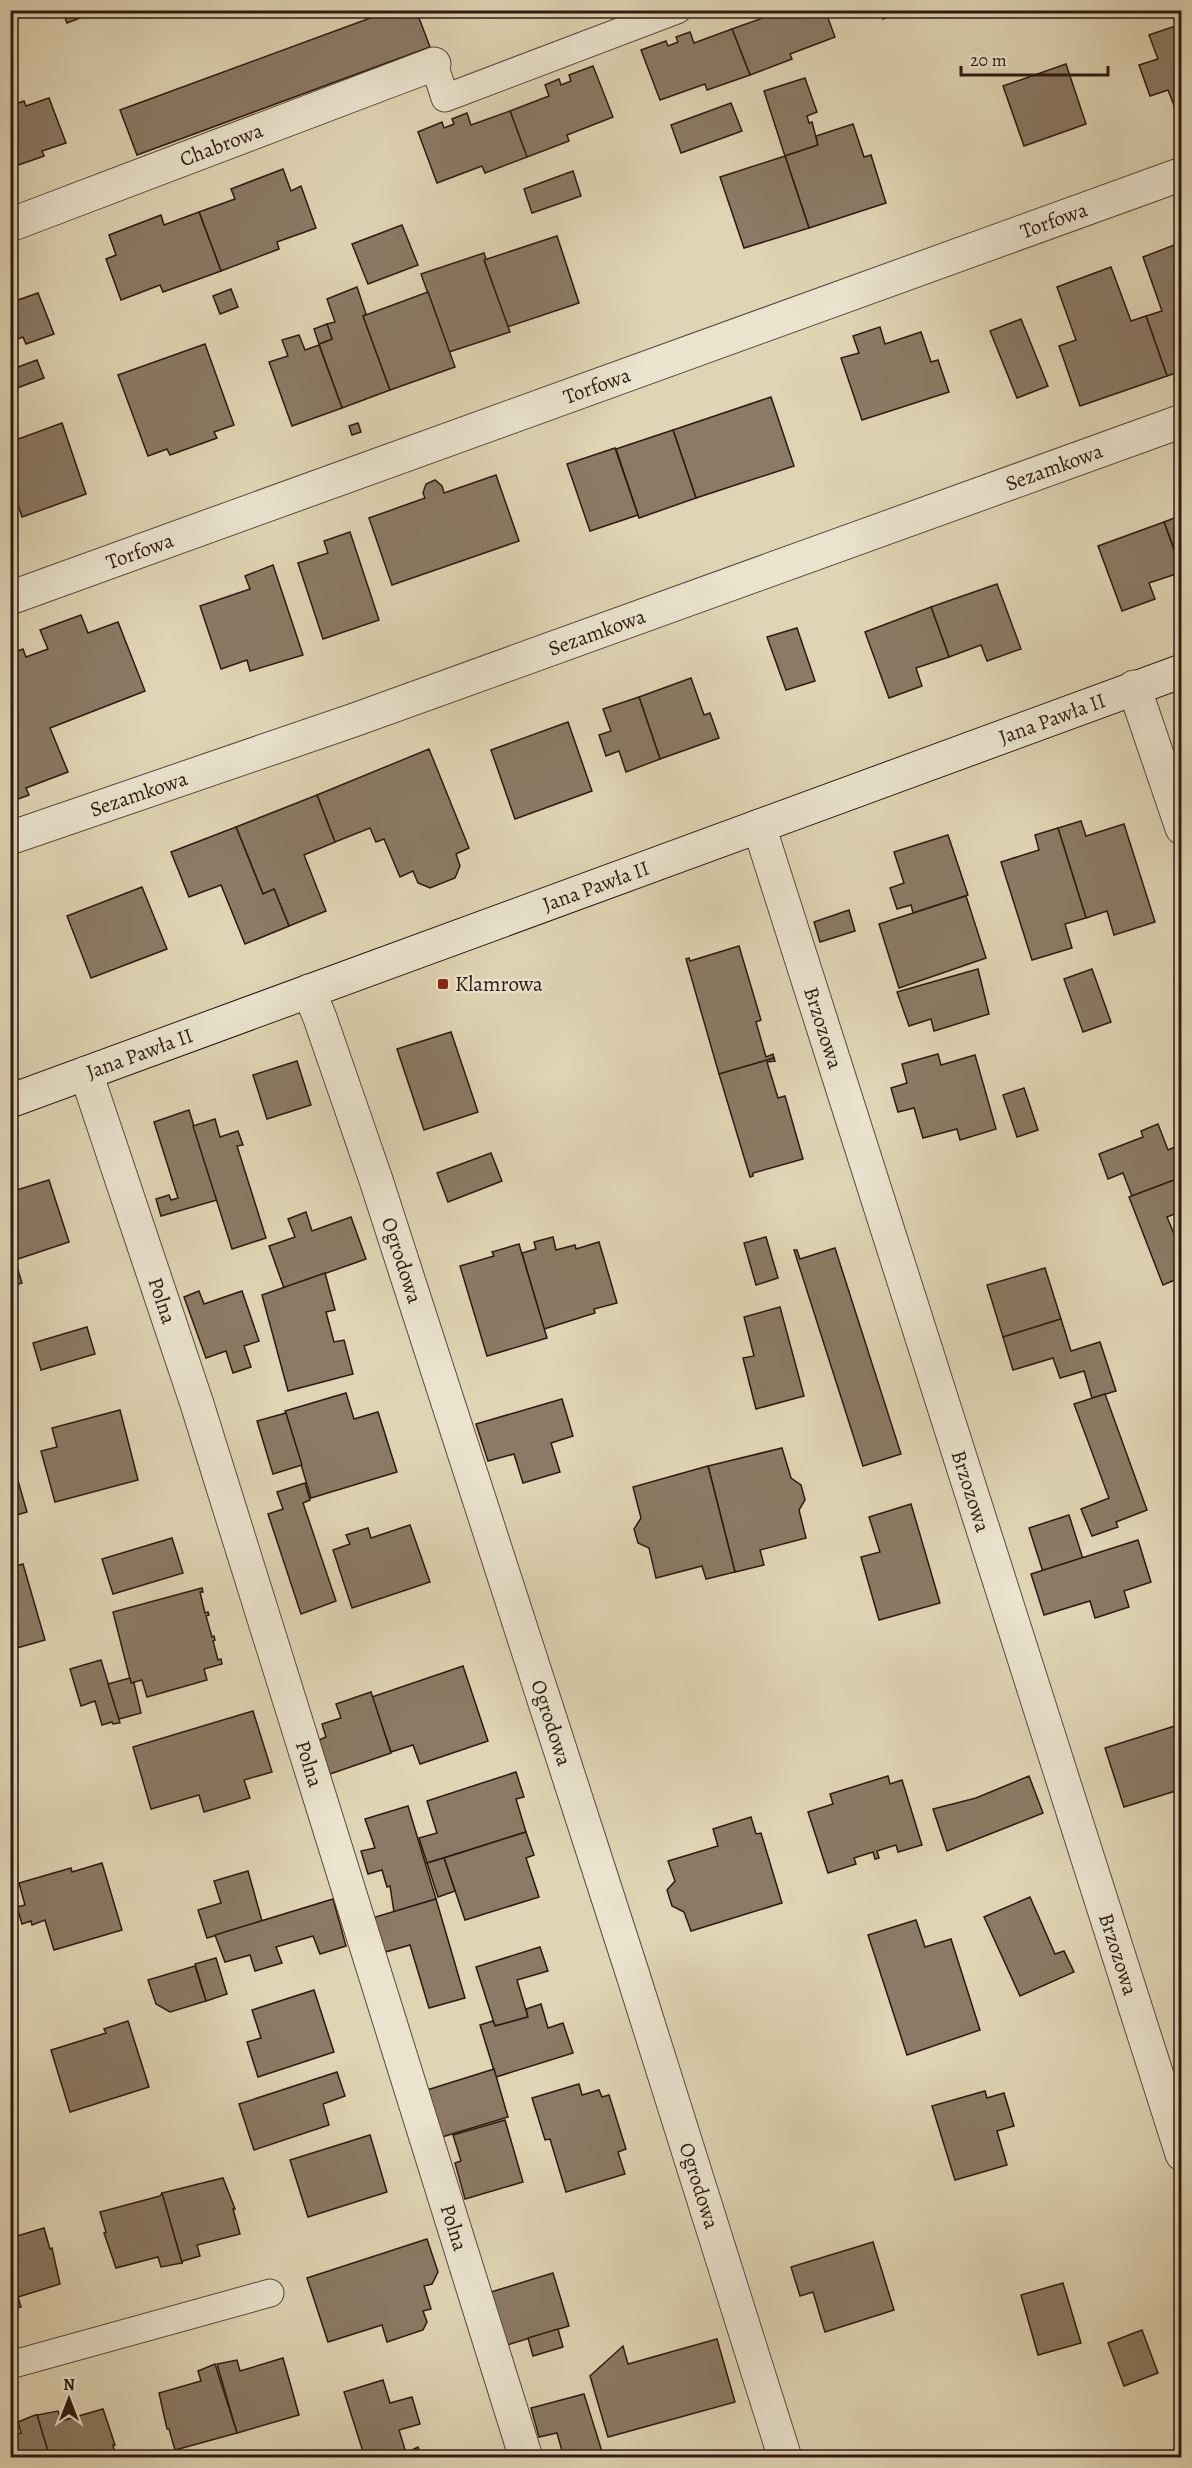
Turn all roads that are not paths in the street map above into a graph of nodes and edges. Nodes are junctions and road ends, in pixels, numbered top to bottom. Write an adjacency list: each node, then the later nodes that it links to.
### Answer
1 (677, 10): 2 (lane)
2 (434, 64): 4 (street, Chabrowa)
3 (1182, 174): 6 (street, Torfowa)
4 (10, 225)
5 (1182, 421): 11 (street, Sezamkowa)
6 (10, 598)
7 (1182, 670): 8 (street, Jana Pawła II)
8 (1134, 687): 9 (street, Jana Pawła II); 10 (street)
9 (759, 826): 12 (street, Jana Pawła II); 15 (street, Brzozowa)
10 (1182, 828)
11 (10, 838)
12 (309, 991): 13 (street, Jana Pawła II); 19 (street, Ogrodowa)
13 (86, 1073): 14 (street, Jana Pawła II); 18 (street, Polna)
14 (10, 1101)
15 (1182, 2154)
16 (270, 2292): 17 (lane)
17 (10, 2365)
18 (526, 2457)
19 (785, 2457)

